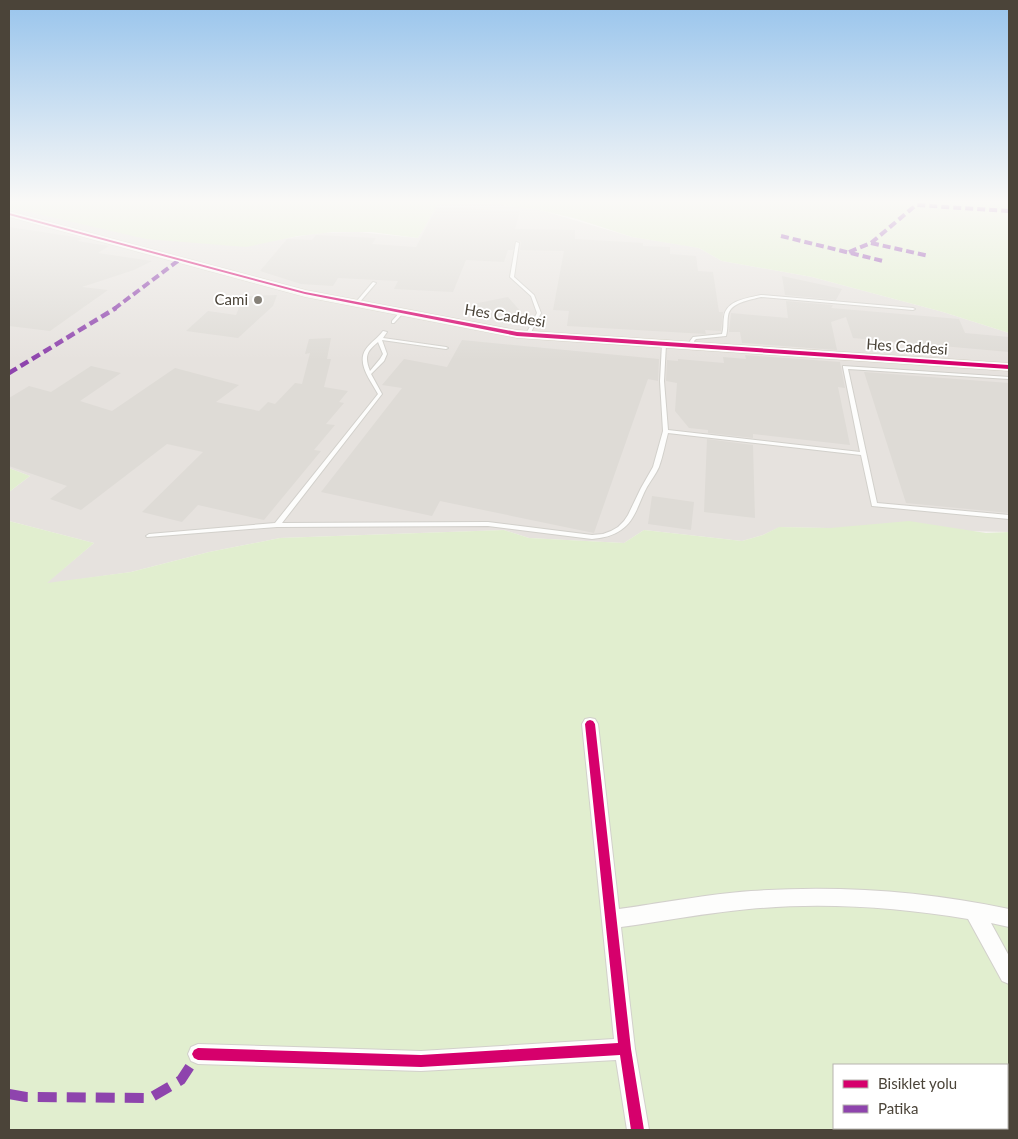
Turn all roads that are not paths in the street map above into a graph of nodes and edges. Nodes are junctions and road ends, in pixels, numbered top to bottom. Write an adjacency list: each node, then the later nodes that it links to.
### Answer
1 (156, 253): 4 (street, Hes Caddesi)
2 (516, 253): 9 (lane)
3 (374, 283): 4 (lane)
4 (357, 303): 6 (street, Hes Caddesi)
5 (913, 309): 12 (lane)
6 (402, 312): 7 (lane); 9 (street, Hes Caddesi)
7 (393, 322)
8 (385, 332): 10 (lane)
9 (527, 336): 11 (street, Hes Caddesi)
10 (380, 340): 13 (lane); 15 (lane); 15 (lane)
11 (664, 344): 12 (street, Hes Caddesi); 17 (lane)
12 (693, 346): 14 (street, Hes Caddesi)
13 (446, 348)
14 (1009, 368)
15 (370, 373): 20 (lane)
16 (1009, 378): 18 (lane)
17 (666, 431): 18 (lane); 20 (lane)
18 (864, 454): 19 (lane)
19 (1009, 517)
20 (277, 525): 21 (lane)
21 (149, 536)
22 (590, 724): 25 (street)
23 (974, 912): 24 (street); 25 (street); 26 (street)
24 (1009, 918)
25 (610, 920): 27 (street)
26 (1009, 974)
27 (625, 1049): 28 (street); 29 (street)
28 (198, 1054)
29 (638, 1130)

